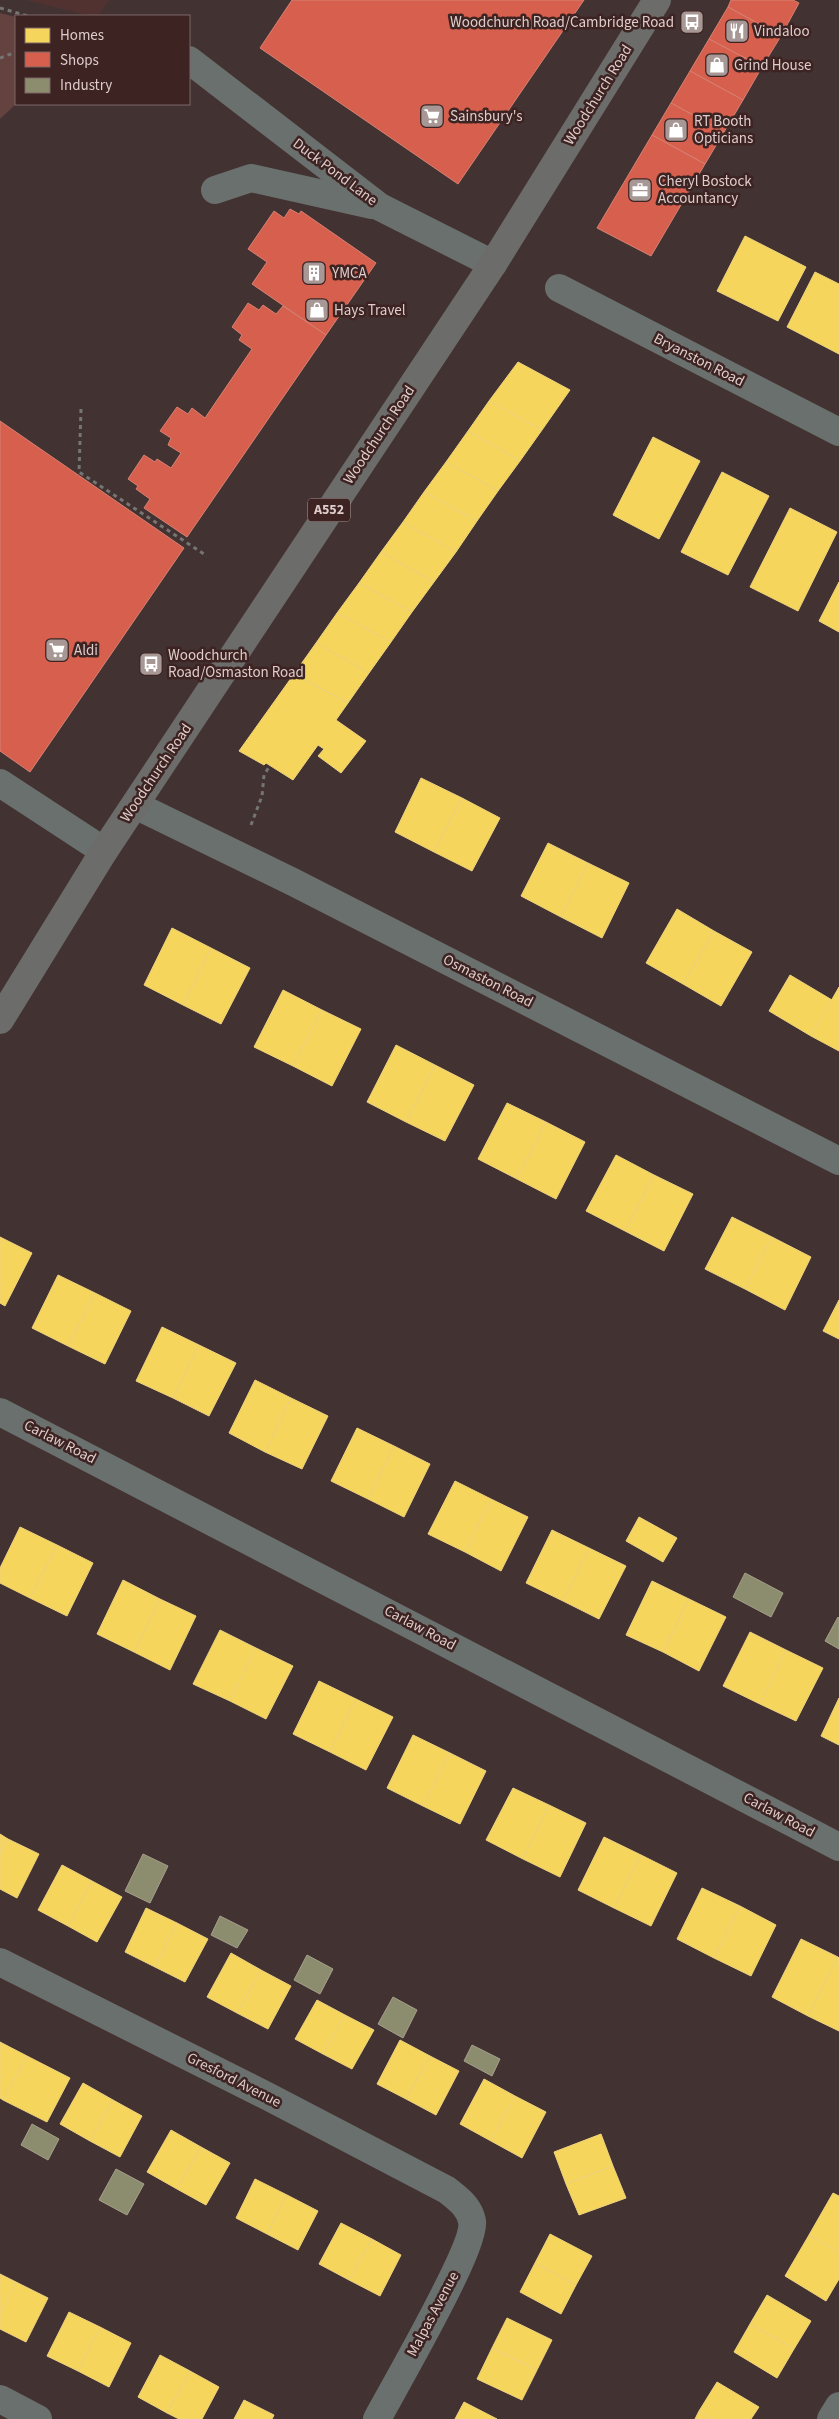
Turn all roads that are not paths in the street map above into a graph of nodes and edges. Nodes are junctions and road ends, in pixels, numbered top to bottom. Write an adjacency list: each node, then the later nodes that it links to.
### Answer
1 (657, 0): 5 (highway, Woodchurch Road / A552)
2 (190, 61): 4 (street, Duck Pond Lane)
3 (214, 190): 4 (street)
4 (380, 207): 5 (street, Duck Pond Lane)
5 (493, 264): 9 (highway, Woodchurch Road / A552)
6 (559, 288): 7 (street, Bryanston Road)
7 (839, 432)
8 (0, 783): 10 (street)
9 (135, 805): 10 (highway, Woodchurch Road / A552); 12 (street, Osmaston Road)
10 (104, 851): 11 (highway, Woodchurch Road / A552)
11 (0, 1020)
12 (839, 1162)
13 (0, 1412): 14 (street, Carlaw Road)
14 (839, 1846)
15 (0, 1962): 16 (street, Gresford Avenue)
16 (465, 2204): 20 (street, Malpas Avenue)
17 (0, 2399): 19 (street)
18 (839, 2406): 21 (street)
19 (38, 2419)
20 (377, 2419)
21 (831, 2419)

